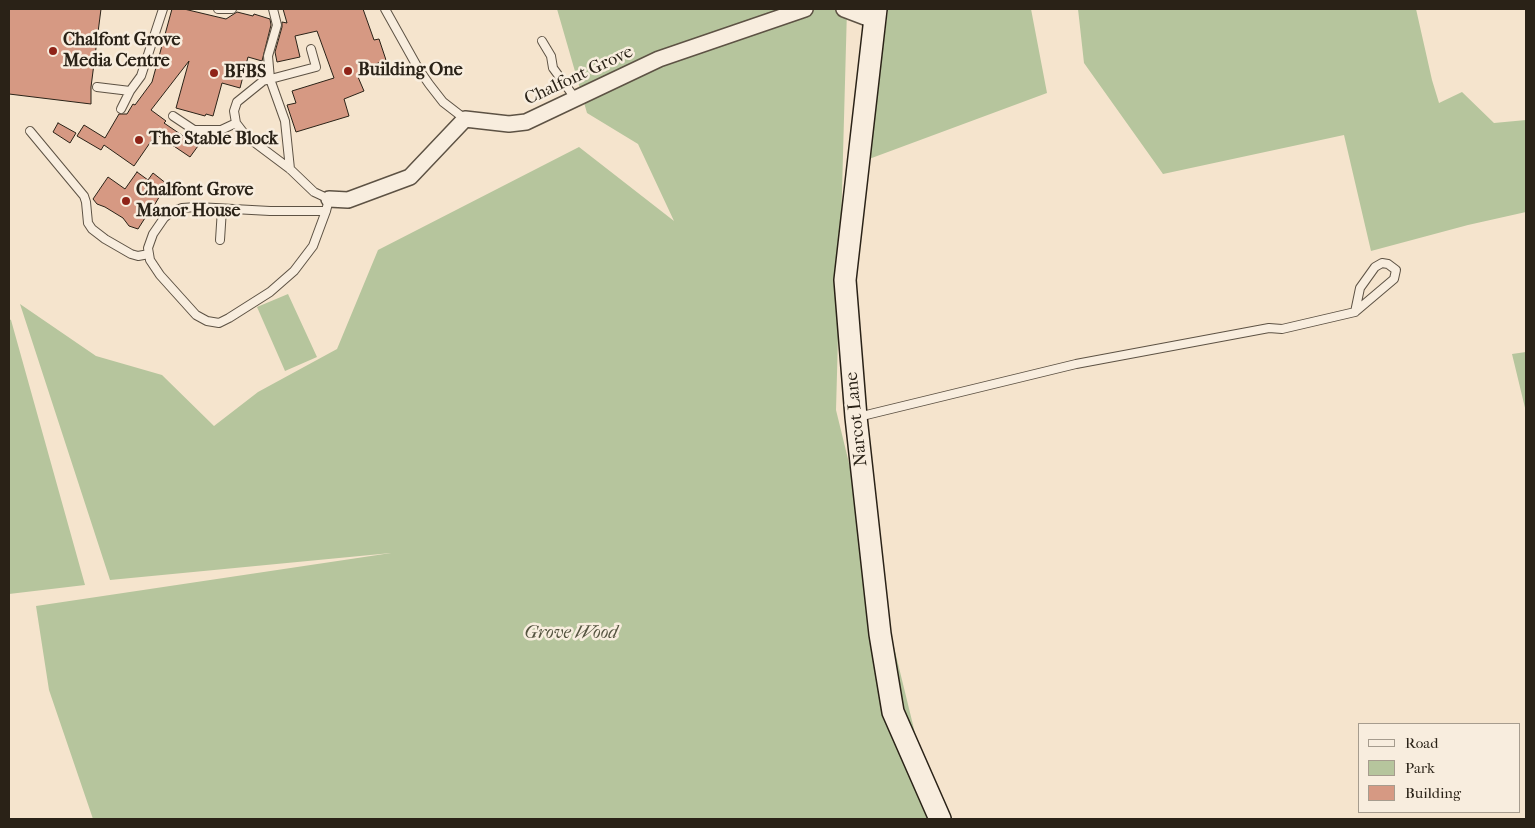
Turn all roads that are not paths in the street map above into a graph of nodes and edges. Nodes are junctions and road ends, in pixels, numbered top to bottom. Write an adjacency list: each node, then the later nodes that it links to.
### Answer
1 (164, 9): 13 (lane)
2 (218, 9): 3 (lane)
3 (232, 9)
4 (273, 9): 11 (lane)
5 (385, 9): 17 (lane)
6 (805, 9): 14 (street, Chalfont Grove)
7 (844, 9): 8 (street)
8 (875, 13): 26 (street, Narcot Lane)
9 (542, 41): 14 (lane)
10 (311, 49): 11 (lane)
11 (270, 79): 18 (lane); 20 (lane)
12 (97, 87): 13 (lane)
13 (130, 91): 15 (lane)
14 (575, 98): 17 (street, Chalfont Grove)
15 (121, 109)
16 (173, 116): 18 (lane)
17 (465, 119): 21 (street)
18 (236, 123): 20 (lane)
19 (30, 131): 24 (lane)
20 (290, 170): 21 (lane)
21 (328, 205): 22 (lane); 24 (lane)
22 (222, 208): 23 (lane); 24 (lane)
23 (220, 240)
24 (149, 254)
25 (1355, 312): 25 (lane); 26 (lane)
26 (856, 417): 27 (street, Narcot Lane)
27 (940, 819)

